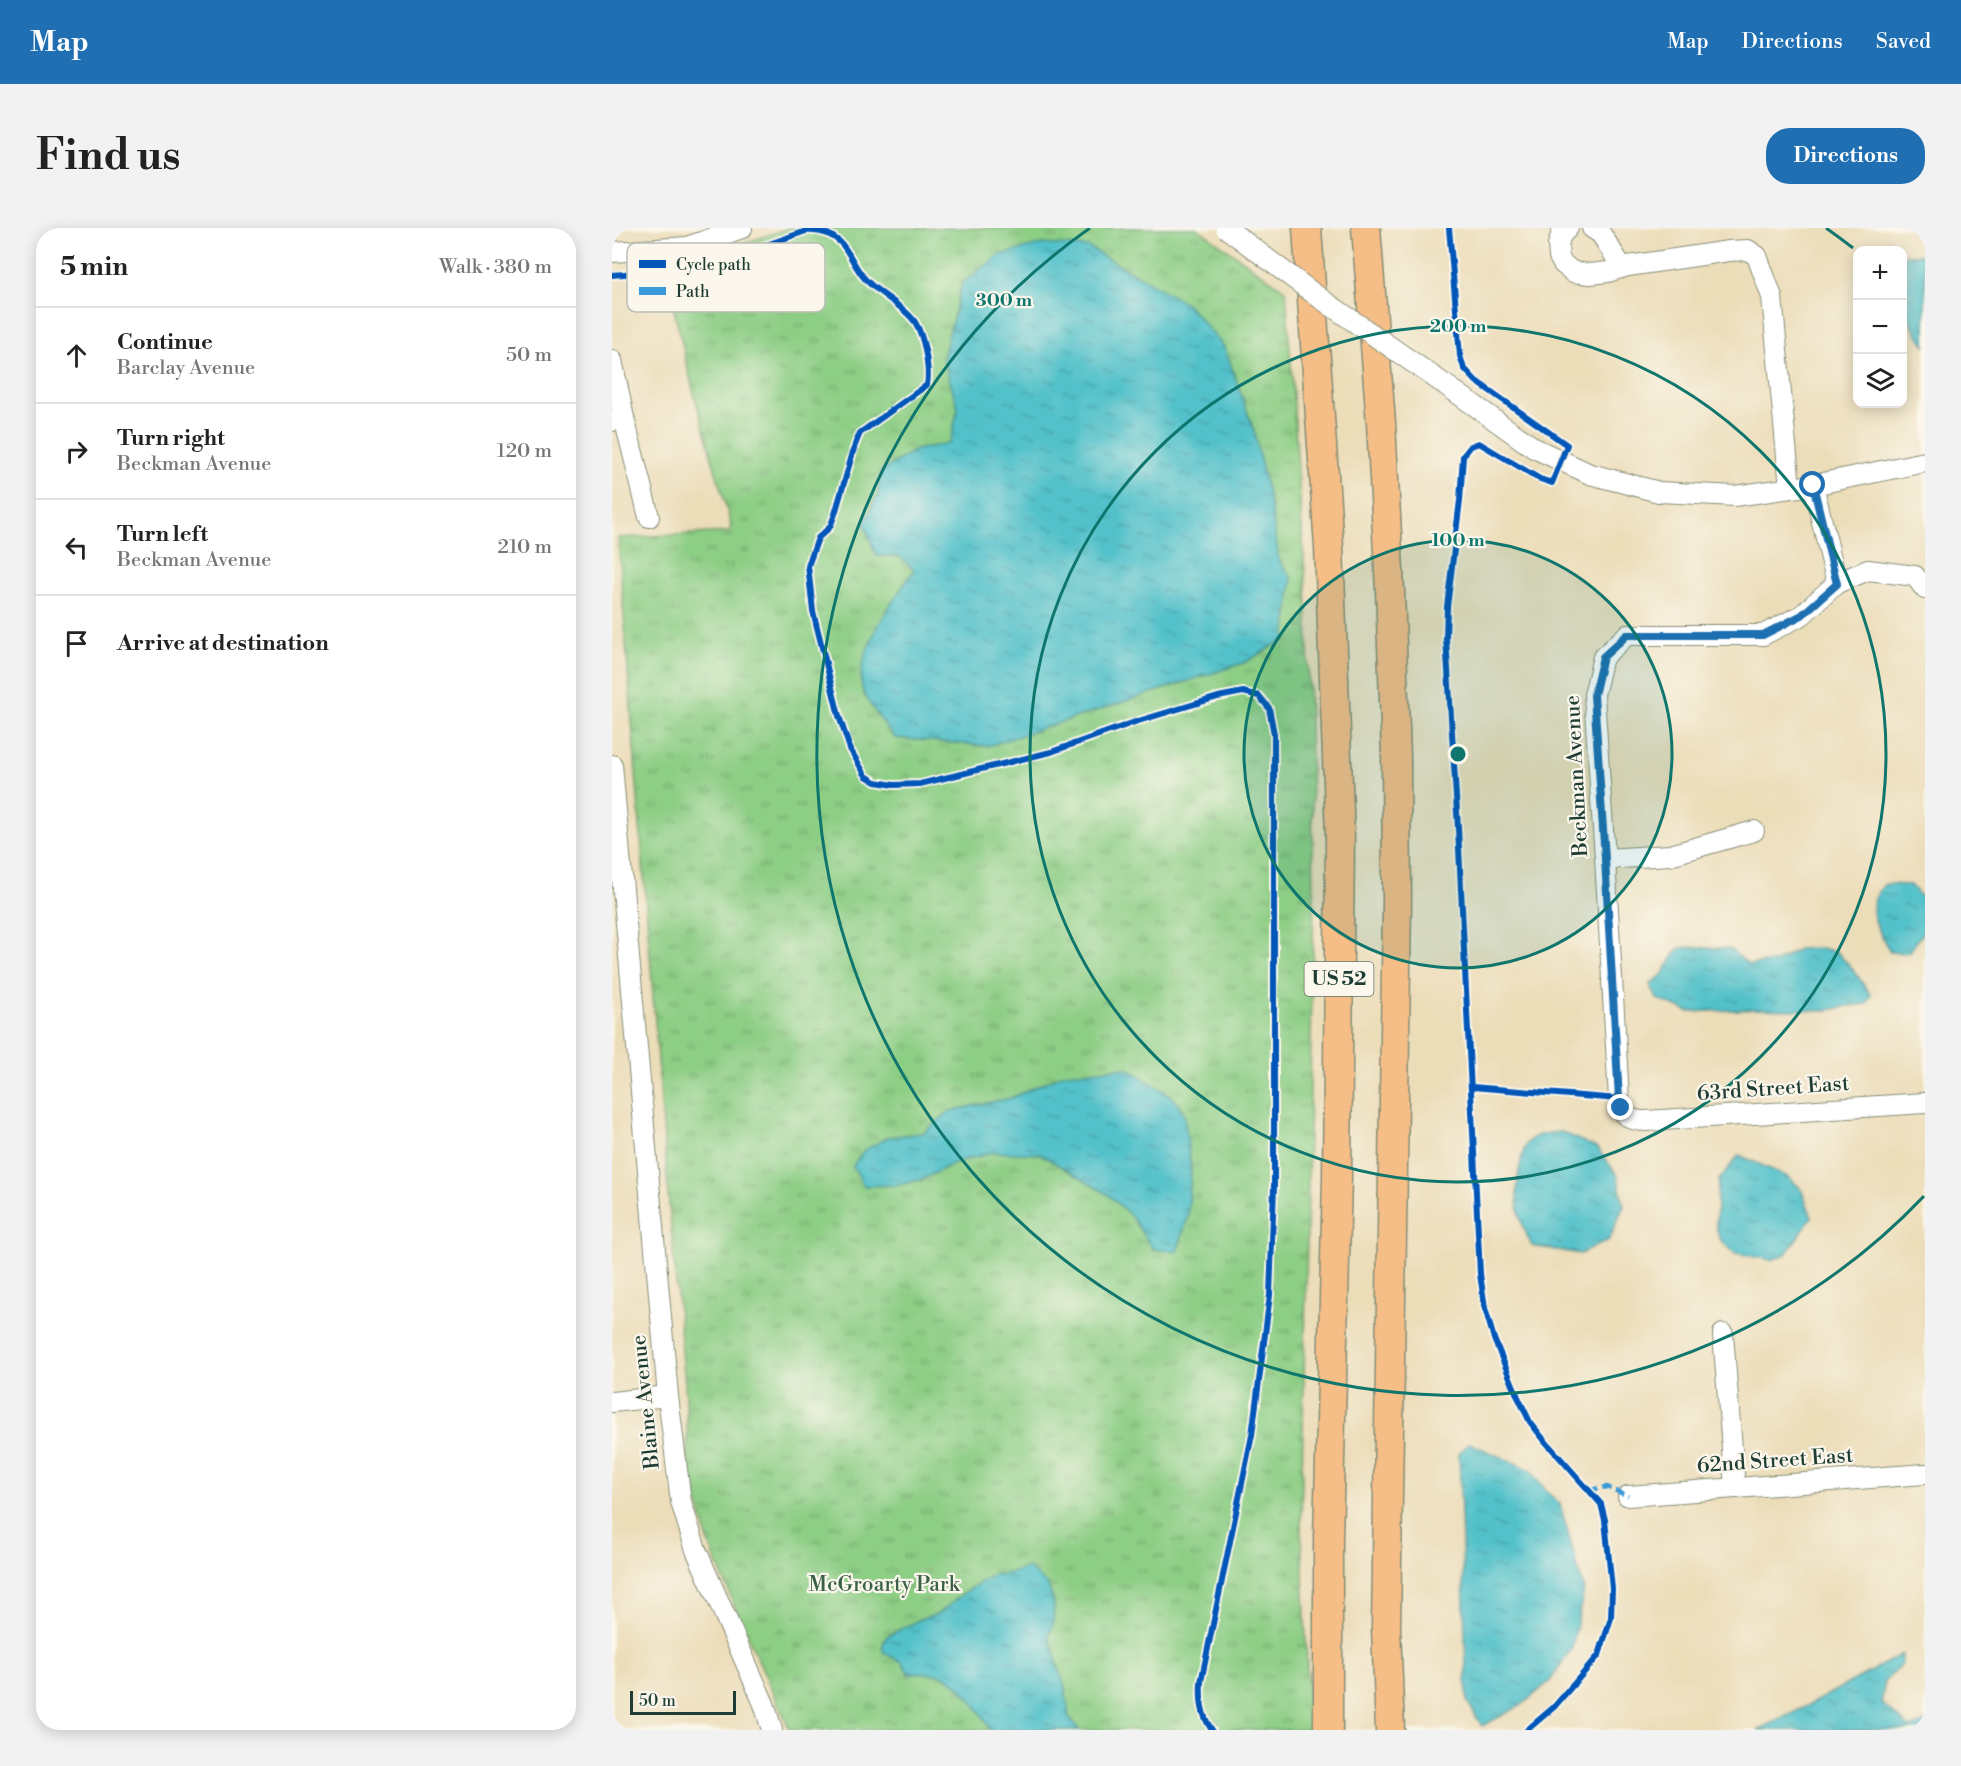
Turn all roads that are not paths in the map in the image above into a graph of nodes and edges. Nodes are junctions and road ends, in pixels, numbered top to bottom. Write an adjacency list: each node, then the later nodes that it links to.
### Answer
1 (742, 228): 7 (street)
2 (1226, 228): 16 (street, bridge)
3 (1307, 228): 33 (highway, US 52)
4 (1366, 228): 34 (highway, US 52)
5 (1568, 228): 11 (street)
6 (1592, 228): 11 (street)
7 (686, 237): 8 (street)
8 (656, 243)
9 (627, 249): 10 (street)
10 (612, 252)
11 (1622, 267): 16 (street)
12 (612, 360): 13 (street)
13 (618, 419): 17 (street)
14 (1925, 462): 15 (street)
15 (1813, 485): 16 (street); 18 (street)
16 (1790, 488)
17 (649, 517)
18 (1837, 584): 19 (street, Beckman Avenue); 22 (street, Beckman Avenue)
19 (1925, 589)
20 (612, 765): 23 (street, Blaine Avenue)
21 (1754, 831): 22 (street)
22 (1605, 859): 25 (street, Beckman Avenue)
23 (617, 864): 27 (street, Blaine Avenue)
24 (1925, 1103): 25 (street, 63rd Street East)
25 (1625, 1116)
26 (1723, 1334): 30 (street)
27 (668, 1396): 28 (street); 32 (street, Blaine Avenue)
28 (612, 1402)
29 (1925, 1474): 30 (street, 62nd Street East)
30 (1735, 1488): 31 (street, 62nd Street East)
31 (1628, 1496)
32 (772, 1730)
33 (1328, 1730)
34 (1390, 1730)

